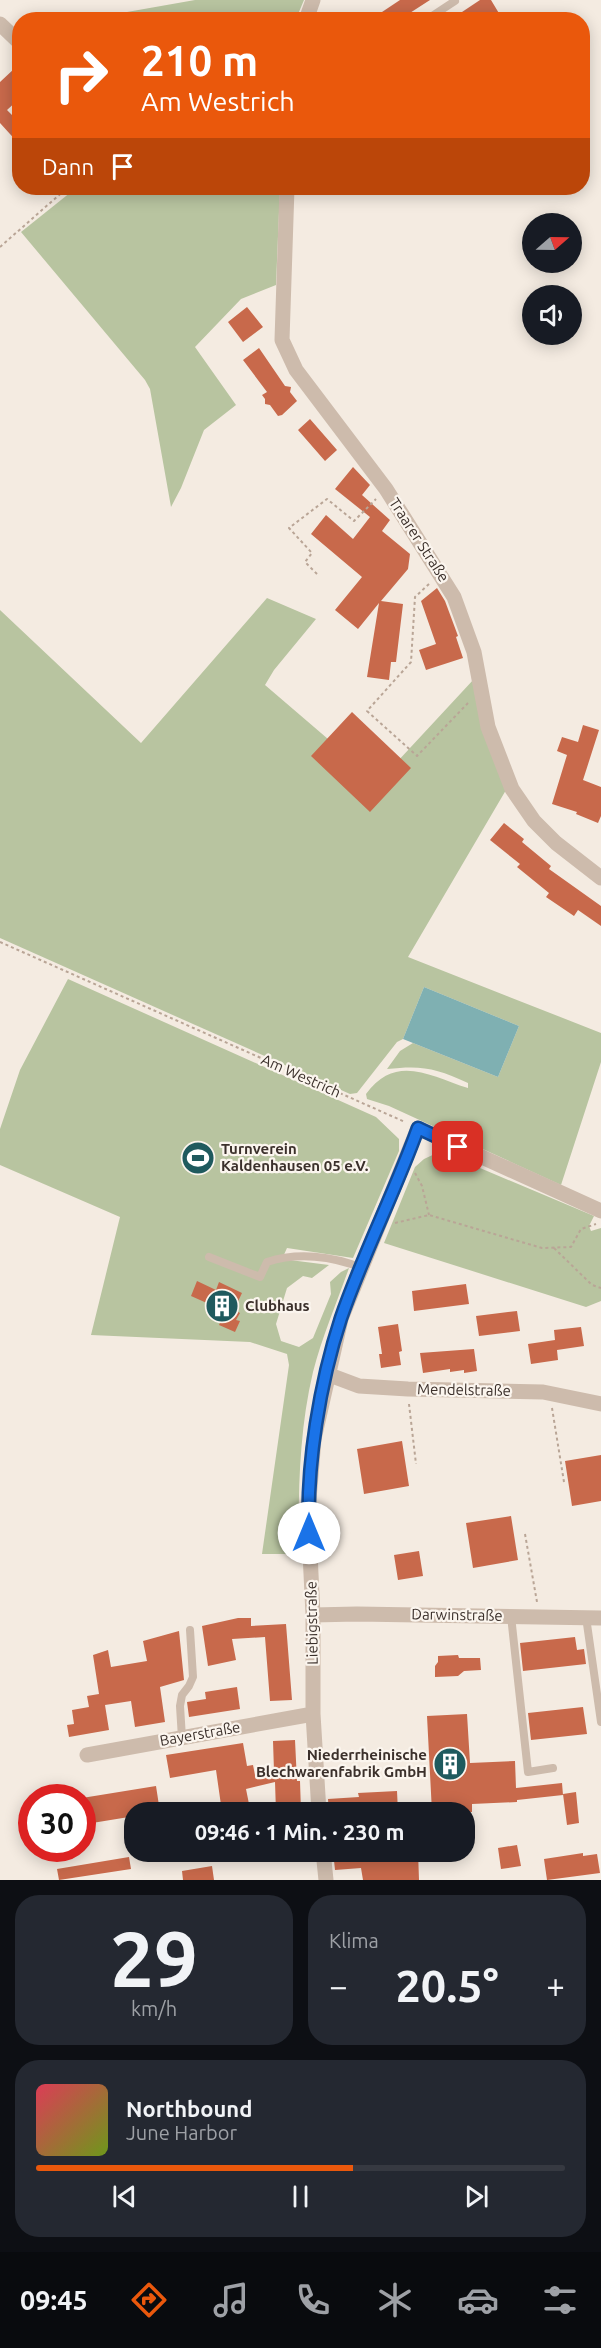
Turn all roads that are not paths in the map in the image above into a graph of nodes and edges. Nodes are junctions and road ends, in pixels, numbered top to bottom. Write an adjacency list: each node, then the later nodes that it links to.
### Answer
1 (455, 1): 2 (lane)
2 (438, 12)
3 (0, 24): 4 (street)
4 (12, 35)
5 (287, 195): 6 (street, Traarer Straße)
6 (601, 878)
7 (601, 1211): 9 (street, Liebigstraße)
8 (209, 1257): 9 (lane)
9 (362, 1268): 10 (street, Liebigstraße)
10 (327, 1374): 11 (street, Mendelstraße); 12 (street, Liebigstraße)
11 (601, 1404)
12 (313, 1615): 13 (street, Darwinstraße); 16 (street, Liebigstraße)
13 (511, 1616): 14 (street, Darwinstraße); 20 (lane)
14 (594, 1618): 17 (lane)
15 (190, 1630): 18 (lane)
16 (313, 1714): 18 (street, Bayerstraße); 21 (street, Liebigstraße)
17 (601, 1722)
18 (182, 1738): 19 (street, Bayerstraße)
19 (87, 1755)
20 (553, 1768)
21 (318, 1802)
22 (324, 1862): 23 (street)
23 (326, 1880)

